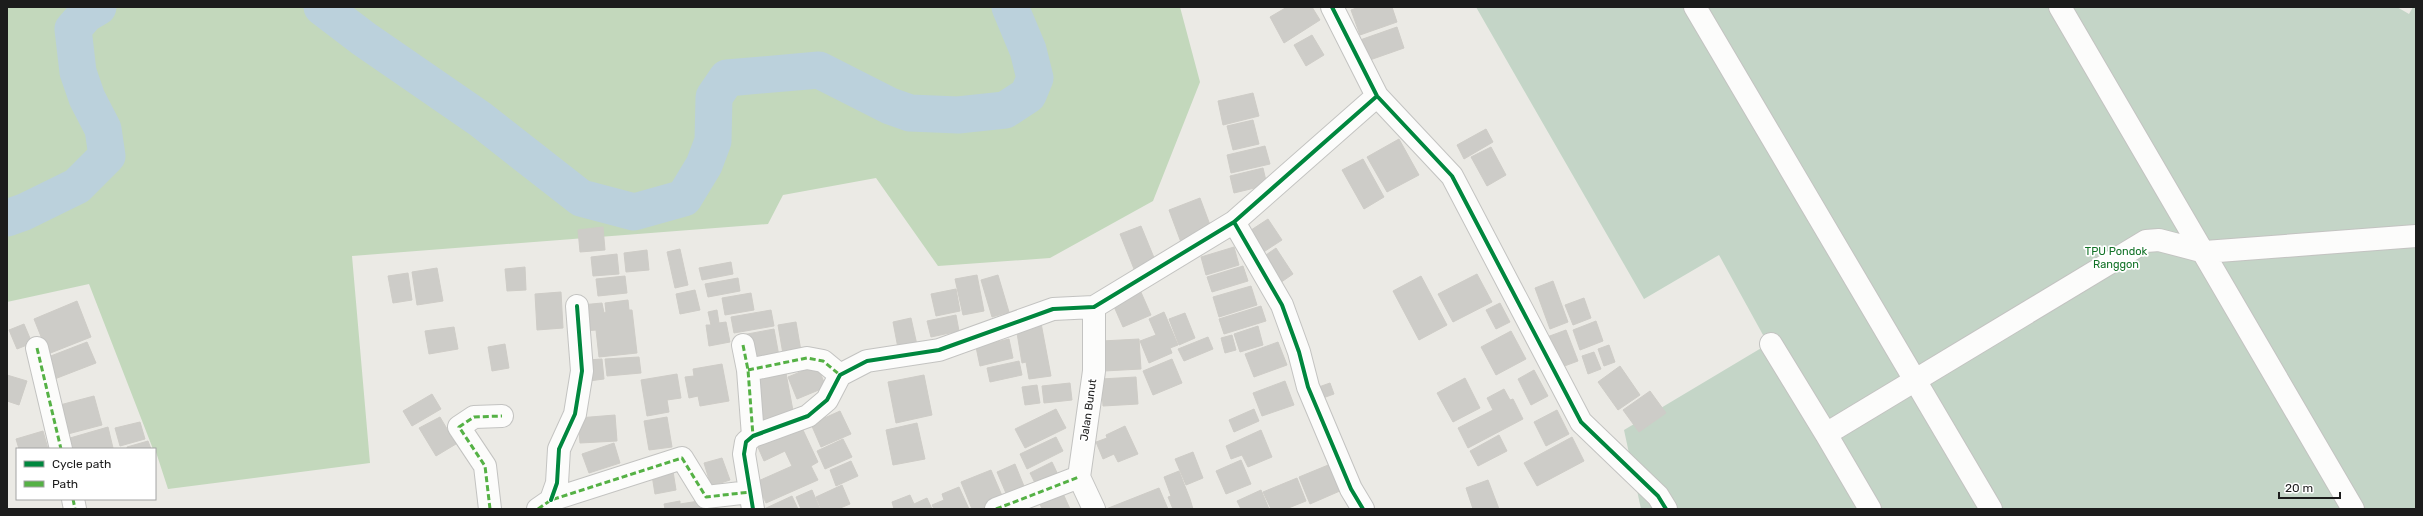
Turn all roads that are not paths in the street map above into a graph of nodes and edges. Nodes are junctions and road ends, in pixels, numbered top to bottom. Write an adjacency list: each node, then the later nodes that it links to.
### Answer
1 (1332, 7): 4 (street)
2 (1695, 7): 15 (street)
3 (2060, 7): 7 (street)
4 (1377, 96): 5 (street); 27 (street)
5 (1234, 222): 9 (street); 26 (street)
6 (2416, 236): 7 (street)
7 (2205, 252): 15 (street); 30 (street)
8 (578, 306): 22 (street)
9 (1094, 308): 14 (street); 20 (street, Jalan Bunut)
10 (1771, 344): 17 (street)
11 (743, 345): 13 (street)
12 (37, 348): 19 (street)
13 (748, 370): 14 (street); 18 (street)
14 (840, 375): 18 (street)
15 (1916, 382): 17 (street); 29 (street)
16 (502, 416): 23 (street)
17 (1826, 434): 28 (street)
18 (753, 436): 21 (street)
19 (61, 448)
20 (1079, 477): 24 (street); 25 (street)
21 (751, 501): 22 (street)
22 (545, 505)
23 (490, 509)
24 (996, 509)
25 (1094, 509)
26 (1363, 509)
27 (1666, 509)
28 (1870, 509)
29 (1991, 509)
30 (2353, 509)

